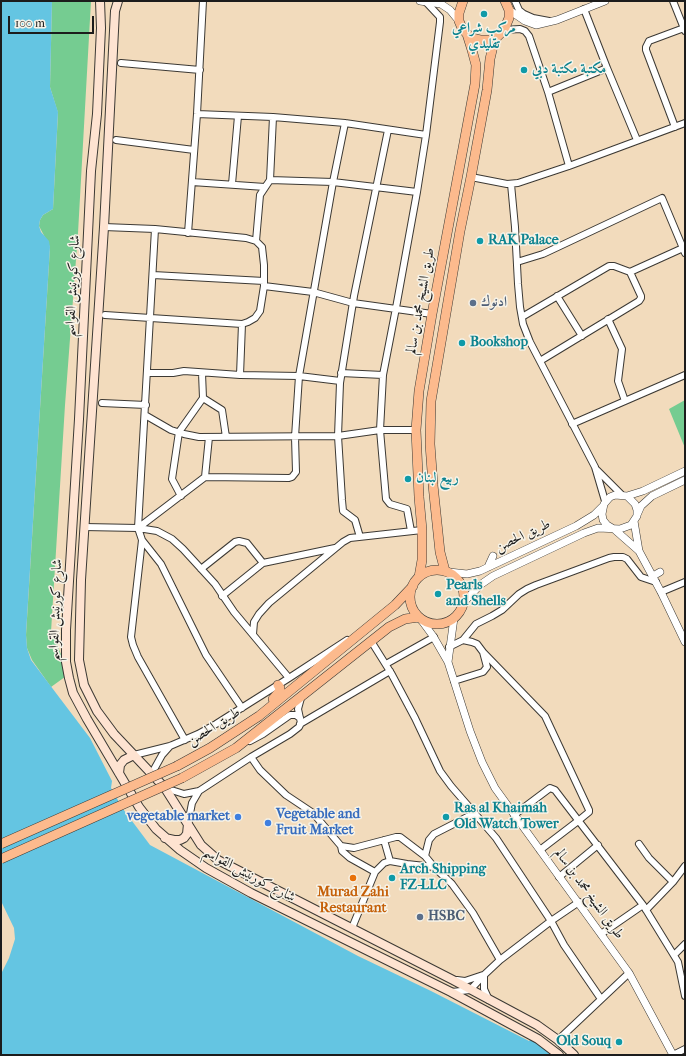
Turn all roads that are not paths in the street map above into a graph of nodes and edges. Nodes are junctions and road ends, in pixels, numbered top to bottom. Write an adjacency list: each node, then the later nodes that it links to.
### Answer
1 (100, 1): 143 (main road, شارع كورنيش القواسم)
2 (118, 1): 43 (main road, شارع كورنيش القواسم)
3 (203, 1): 20 (street)
4 (420, 1): 5 (street)
5 (425, 1): 13 (street); 29 (street)
6 (463, 1): 13 (main road)
7 (505, 1): 12 (main road)
8 (515, 1): 14 (street)
9 (605, 1): 11 (street)
10 (673, 1): 15 (street)
11 (584, 9): 14 (street); 19 (street)
12 (509, 10): 14 (street); 16 (main road, طريق الشيخ محمد بن سالم)
13 (459, 21): 17 (main road, طريق الشيخ محمد بن سالم)
14 (553, 21)
15 (684, 30): 27 (street)
16 (501, 33): 17 (main road); 21 (street); 34 (main road, طريق الشيخ محمد بن سالم)
17 (467, 34): 56 (main road, طريق الشيخ محمد بن سالم)
18 (121, 63): 20 (street)
19 (607, 68): 21 (street); 31 (street)
20 (200, 70): 22 (street)
21 (548, 92): 33 (street)
22 (197, 114): 23 (street); 32 (street)
23 (238, 116): 24 (street); 38 (street)
24 (273, 117): 25 (street); 35 (street)
25 (345, 123): 28 (street); 37 (street)
26 (685, 123): 27 (street)
27 (674, 127): 31 (street)
28 (388, 130): 29 (street); 41 (street)
29 (426, 135): 42 (street)
30 (116, 140): 32 (street)
31 (637, 140): 33 (street)
32 (194, 150): 36 (street)
33 (569, 166): 39 (street)
34 (471, 177): 39 (street); 108 (main road, طريق الشيخ محمد بن سالم)
35 (270, 180): 37 (street); 40 (street)
36 (192, 182): 38 (street); 45 (street)
37 (333, 182): 41 (street); 52 (street)
38 (232, 184): 40 (street)
39 (511, 184): 48 (street)
40 (265, 187): 46 (street)
41 (376, 188): 42 (street); 54 (street)
42 (417, 192): 55 (street)
43 (104, 227): 44 (street); 93 (main road, شارع كورنيش القواسم)
44 (155, 229): 45 (street); 50 (street)
45 (188, 233): 46 (street)
46 (256, 241): 51 (street)
47 (684, 250): 48 (street); 49 (street)
48 (517, 262): 58 (street)
49 (630, 272): 53 (street); 60 (street)
50 (153, 275): 51 (street); 59 (street)
51 (264, 283): 52 (street); 61 (street)
52 (313, 292): 54 (street); 70 (street)
53 (558, 296): 58 (street); 62 (street)
54 (353, 303): 55 (street); 66 (street)
55 (396, 308): 56 (street); 68 (street)
56 (432, 314): 79 (main road, طريق الشيخ محمد بن سالم)
57 (105, 315): 59 (street)
58 (522, 317): 63 (street)
59 (151, 318): 61 (street); 64 (street)
60 (608, 319): 62 (street); 73 (street)
61 (242, 324): 67 (street)
62 (582, 336): 63 (street)
63 (540, 361): 77 (street)
64 (147, 373): 65 (street); 75 (street)
65 (202, 373): 67 (street); 72 (street)
66 (341, 373): 68 (street); 71 (street)
67 (240, 375): 70 (street)
68 (383, 375): 78 (street)
69 (685, 375): 73 (street)
70 (299, 376): 71 (street); 84 (street)
71 (340, 381): 81 (street)
72 (203, 398): 80 (street); 83 (street)
73 (625, 401): 77 (street)
74 (102, 403): 75 (street)
75 (146, 405): 76 (street)
76 (145, 415): 80 (street); 94 (street)
77 (572, 424): 85 (street)
78 (380, 430): 79 (street); 81 (street); 97 (street)
79 (416, 430): 96 (main road, طريق الشيخ محمد بن سالم)
80 (179, 432): 82 (street); 90 (street)
81 (338, 436): 84 (street); 98 (street)
82 (209, 437): 83 (street); 87 (street)
83 (226, 437): 84 (street)
84 (295, 437): 87 (street)
85 (595, 467): 89 (street); 91 (street)
86 (685, 471): 89 (street)
87 (205, 477): 90 (street)
88 (685, 480): 92 (street)
89 (624, 495): 91 (street); 92 (street)
90 (181, 496): 94 (street)
91 (604, 504): 95 (street); 106 (street, طريق الحصن)
92 (635, 518): 95 (street); 101 (street)
93 (84, 527): 94 (street); 102 (main road, شارع كورنيش القواسم)
94 (138, 528): 99 (street); 107 (street)
95 (613, 528): 101 (street); 117 (street, طريق الحصن)
96 (422, 530): 97 (street); 111 (main road, طريق الشيخ محمد بن سالم)
97 (411, 531): 98 (street)
98 (360, 538): 100 (street)
99 (142, 540): 135 (street); 137 (street)
100 (336, 547): 105 (street); 121 (street)
101 (639, 551): 110 (street)
102 (83, 553): 104 (main road); 140 (main road, شارع كورنيش القواسم)
103 (493, 556): 106 (street)
104 (90, 562)
105 (263, 563): 107 (street); 116 (street)
106 (488, 567): 108 (street, طريق الحصن)
107 (201, 569): 116 (street)
108 (447, 572): 111 (main road); 117 (main road)
109 (660, 572): 110 (street)
110 (653, 576): 112 (street)
111 (419, 577): 114 (main road)
112 (656, 582): 115 (street); 123 (street)
113 (685, 582): 115 (street)
114 (412, 586): 118 (main road); 120 (main road, طريق الحصن)
115 (661, 592): 125 (street)
116 (222, 596): 121 (street)
117 (464, 602): 119 (main road)
118 (420, 617): 119 (main road); 122 (street, طريق الشيخ محمد بن سالم); 124 (main road, طريق الحصن)
119 (454, 618): 126 (street, طريق الشيخ محمد بن سالم)
120 (372, 624): 131 (street); 142 (main road, طريق الحصن)
121 (253, 634): 131 (street)
122 (434, 637): 128 (street, طريق الشيخ محمد بن سالم); 129 (street)
123 (463, 640): 126 (street); 127 (street)
124 (372, 641): 129 (street); 134 (main road, طريق الحصن)
125 (685, 642)
126 (449, 647): 128 (street, طريق الشيخ محمد بن سالم)
127 (483, 652): 132 (street); 149 (street)
128 (448, 662): 132 (street, طريق الشيخ محمد بن سالم)
129 (386, 664): 130 (street)
130 (390, 671): 136 (street); 147 (street)
131 (289, 678): 133 (street)
132 (454, 681): 148 (street, طريق الشيخ محمد بن سالم)
133 (278, 685): 135 (street); 142 (main road)
134 (303, 695): 136 (street); 139 (main road, طريق الحصن)
135 (242, 708): 137 (street)
136 (300, 721): 139 (street); 141 (street)
137 (185, 740): 138 (street)
138 (170, 746): 140 (street); 144 (street)
139 (236, 748): 159 (main road, طريق الحصن, bridge)
140 (134, 755): 143 (main road); 144 (main road, شارع كورنيش القواسم)
141 (251, 758): 146 (street); 156 (street)
142 (177, 766): 153 (main road, طريق الحصن, bridge)
143 (119, 773): 151 (main road, شارع كورنيش القواسم)
144 (152, 773): 145 (main road, شارع كورنيش القواسم)
145 (165, 788): 146 (street); 150 (main road, شارع كورنيش القواسم)
146 (199, 791): 150 (street)
147 (475, 813): 158 (street); 168 (street)
148 (514, 815): 149 (street); 157 (street, طريق الشيخ محمد بن سالم)
149 (578, 821): 155 (street); 157 (street)
150 (188, 824): 151 (main road); 169 (main road, شارع كورنيش القواسم)
151 (165, 838): 178 (main road, شارع كورنيش القواسم)
152 (384, 840): 156 (street); 158 (street); 160 (street)
153 (1, 844)
154 (639, 844): 165 (street)
155 (598, 845): 164 (street); 167 (street)
156 (341, 846): 163 (street)
157 (540, 850): 164 (street, طريق الشيخ محمد بن سالم)
158 (425, 856): 162 (street)
159 (1, 859)
160 (390, 861): 162 (street); 163 (street)
161 (685, 866): 165 (street)
162 (434, 867): 173 (street)
163 (375, 872): 169 (street)
164 (559, 877): 166 (street, طريق الشيخ محمد بن سالم)
165 (673, 882): 167 (street)
166 (579, 902): 168 (street); 170 (street, طريق الشيخ محمد بن سالم)
167 (644, 907): 170 (street); 172 (street)
168 (551, 920): 173 (street); 180 (street)
169 (352, 928): 176 (main road, شارع كورنيش القواسم)
170 (602, 934): 174 (street, طريق الشيخ محمد بن سالم)
171 (685, 944): 172 (street)
172 (674, 954): 179 (street)
173 (500, 960): 175 (street)
174 (629, 973): 180 (street); 186 (street, طريق الشيخ محمد بن سالم)
175 (484, 975): 176 (street); 177 (street); 181 (street)
176 (453, 980): 177 (main road, شارع كورنيش القواسم)
177 (470, 990): 178 (street); 181 (main road, شارع كورنيش القواسم)
178 (451, 992): 184 (main road, شارع كورنيش القواسم)
179 (685, 996)
180 (601, 999): 182 (street)
181 (489, 1000): 182 (main road, شارع كورنيش القواسم)
182 (558, 1040): 185 (main road, شارع كورنيش القواسم)
183 (685, 1049): 186 (street)
184 (559, 1055)
185 (574, 1055)
186 (673, 1055)

